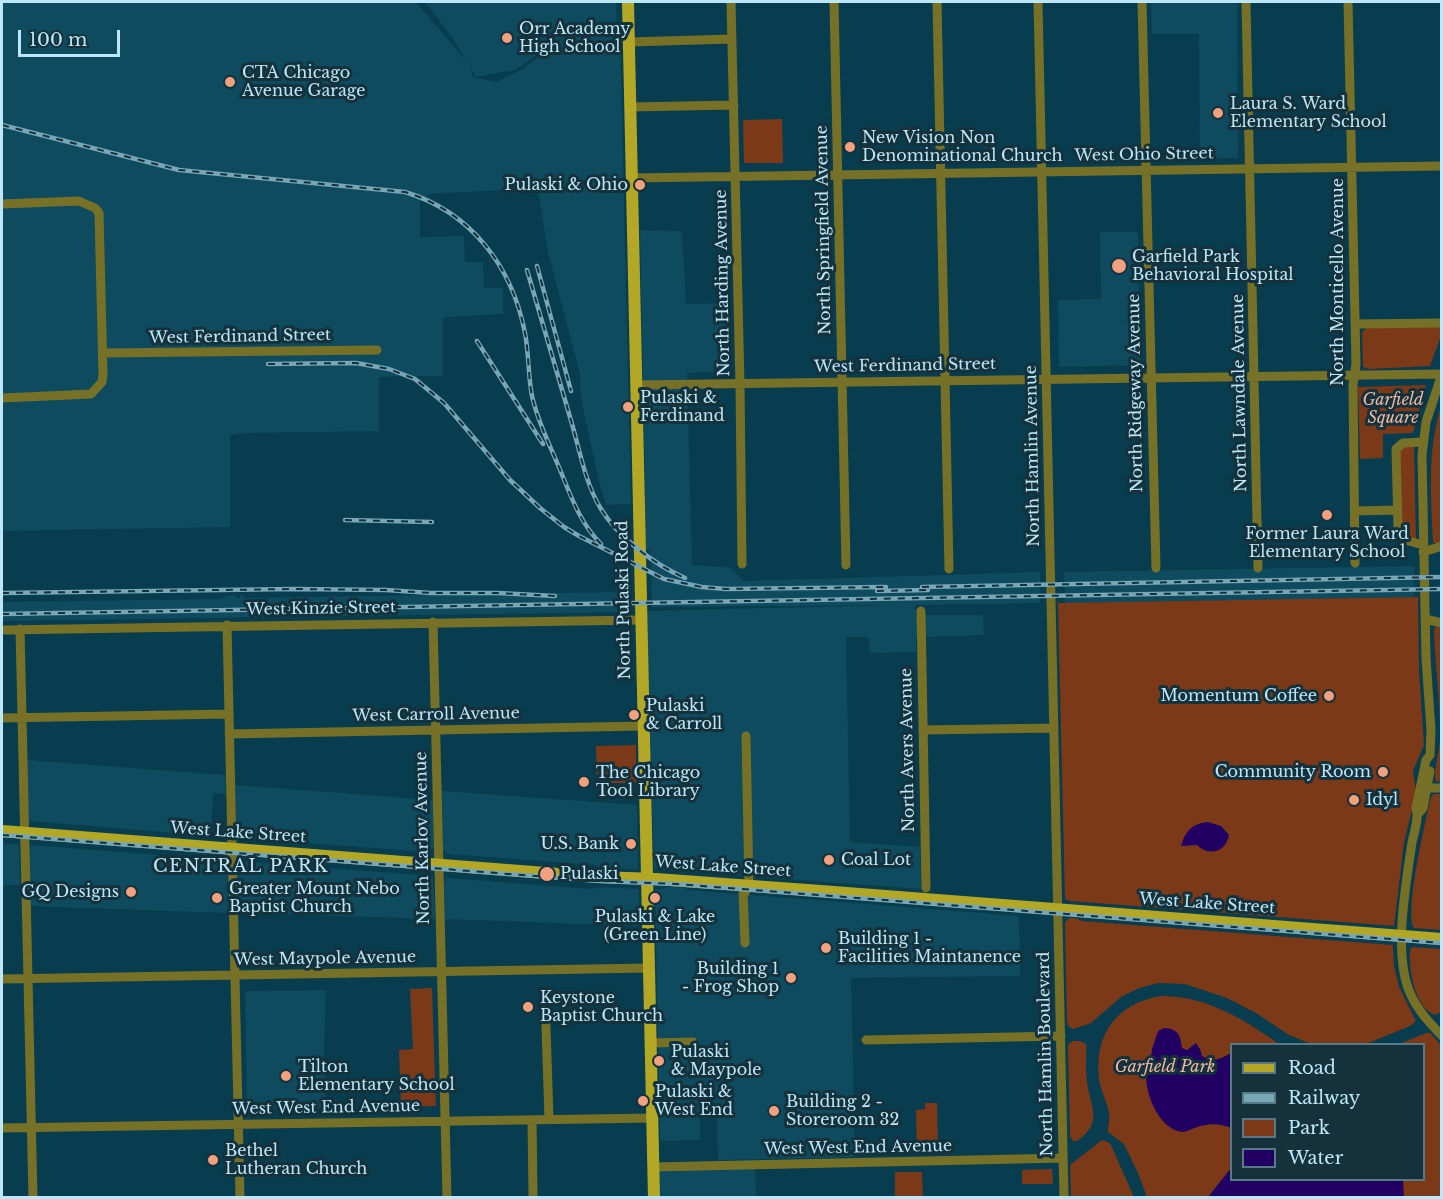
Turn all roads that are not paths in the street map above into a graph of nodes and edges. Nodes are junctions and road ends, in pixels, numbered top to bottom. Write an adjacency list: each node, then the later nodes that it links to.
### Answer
1 (628, 2): 10 (main road, North Pulaski Road)
2 (731, 2): 9 (street, North Harding Avenue)
3 (834, 2): 19 (street, North Springfield Avenue)
4 (937, 2): 18 (street)
5 (1038, 2): 17 (street, North Hamlin Avenue)
6 (1142, 2): 16 (street, North Ridgeway Avenue)
7 (1246, 2): 15 (street, North Lawndale Avenue)
8 (1348, 2): 14 (street, North Monticello Avenue)
9 (732, 39): 10 (street); 11 (street, North Harding Avenue)
10 (629, 42): 12 (main road, North Pulaski Road)
11 (734, 105): 12 (street); 20 (street, North Harding Avenue)
12 (630, 107): 21 (main road, North Pulaski Road)
13 (1442, 166): 14 (street, West Ohio Street)
14 (1352, 167): 15 (street, West Ohio Street); 24 (street, North Monticello Avenue)
15 (1250, 169): 16 (street, West Ohio Street); 29 (street, North Lawndale Avenue)
16 (1146, 170): 17 (street, West Ohio Street); 30 (street, North Ridgeway Avenue)
17 (1042, 172): 18 (street, West Ohio Street); 31 (street, North Hamlin Avenue)
18 (941, 174): 19 (street, West Ohio Street); 32 (street)
19 (837, 175): 20 (street, West Ohio Street); 33 (street, North Springfield Avenue)
20 (735, 177): 21 (street, West Ohio Street); 34 (street, North Harding Avenue)
21 (631, 178): 35 (main road, North Pulaski Road)
22 (2, 204): 26 (street)
23 (1442, 323): 24 (street)
24 (1355, 324): 28 (street, North Monticello Avenue)
25 (377, 350): 26 (street, West Ferdinand Street)
26 (104, 353): 36 (street)
27 (1442, 374): 28 (street, West Ferdinand Street); 37 (street)
28 (1354, 375): 29 (street, West Ferdinand Street); 39 (street, North Monticello Avenue)
29 (1255, 377): 30 (street, West Ferdinand Street); 46 (street, North Lawndale Avenue)
30 (1151, 378): 31 (street, West Ferdinand Street); 45 (street, North Ridgeway Avenue)
31 (1046, 380): 32 (street, West Ferdinand Street); 60 (street, North Hamlin Avenue)
32 (945, 381): 33 (street, West Ferdinand Street); 47 (street)
33 (842, 382): 34 (street, West Ferdinand Street); 44 (street, North Springfield Avenue)
34 (740, 384): 35 (street, West Ferdinand Street); 43 (street, North Harding Avenue)
35 (636, 385): 50 (main road, North Pulaski Road)
36 (2, 398)
37 (1423, 442): 38 (street); 41 (street)
38 (1397, 510): 39 (street); 41 (street)
39 (1354, 511): 42 (street, North Monticello Avenue)
40 (1442, 546): 41 (street)
41 (1423, 548): 49 (street)
42 (1355, 562)
43 (742, 564)
44 (846, 565)
45 (1156, 568)
46 (1258, 568)
47 (949, 569)
48 (921, 611): 62 (street, North Avers Avenue)
49 (1425, 619): 52 (street); 65 (street)
50 (640, 620): 51 (street, West Kinzie Street); 59 (main road, North Pulaski Road)
51 (433, 622): 53 (street, West Kinzie Street); 61 (street, North Karlov Avenue)
52 (1442, 623)
53 (227, 625): 54 (street, West Kinzie Street); 56 (street)
54 (20, 629): 55 (street, West Kinzie Street); 58 (street)
55 (2, 630)
56 (229, 714): 58 (street); 63 (street)
57 (2, 718): 58 (street)
58 (22, 718): 69 (street)
59 (643, 726): 61 (street, West Carroll Avenue); 73 (main road, North Pulaski Road)
60 (1054, 728): 62 (street); 76 (street, North Hamlin Avenue)
61 (435, 730): 63 (street, West Carroll Avenue); 72 (street, North Karlov Avenue)
62 (923, 730): 75 (street, North Avers Avenue)
63 (229, 734): 71 (street)
64 (746, 736): 74 (street)
65 (1424, 788): 66 (street); 79 (street)
66 (1442, 788)
67 (2, 825): 69 (main road, West Lake Street)
68 (2, 831): 69 (main road, West Lake Street)
69 (25, 833): 70 (main road, West Lake Street); 71 (main road, West Lake Street); 85 (street)
70 (2, 837)
71 (232, 849): 72 (main road, West Lake Street); 84 (street)
72 (439, 865): 73 (main road, West Lake Street); 83 (street, North Karlov Avenue)
73 (647, 879): 74 (main road, West Lake Street); 82 (main road, North Pulaski Road)
74 (746, 886): 75 (main road, West Lake Street); 81 (street)
75 (926, 895): 76 (main road, West Lake Street)
76 (1058, 908): 77 (main road, West Lake Street); 77 (main road); 89 (street, North Hamlin Boulevard)
77 (1109, 913): 78 (main road, West Lake Street)
78 (1359, 933): 79 (main road, West Lake Street); 79 (main road)
79 (1403, 936): 80 (main road, West Lake Street); 80 (main road); 88 (street)
80 (1442, 939)
81 (745, 943)
82 (649, 968): 83 (street, West Maypole Avenue); 92 (main road, North Pulaski Road)
83 (441, 972): 84 (street, West Maypole Avenue); 96 (street, North Karlov Avenue)
84 (235, 975): 85 (street, West Maypole Avenue); 97 (street)
85 (28, 978): 86 (street, West Maypole Avenue); 99 (street)
86 (2, 979)
87 (545, 996): 94 (street)
88 (1442, 1035)
89 (1061, 1036): 90 (street); 100 (street, North Hamlin Boulevard)
90 (866, 1040)
91 (693, 1042): 92 (street)
92 (650, 1043): 93 (main road, North Pulaski Road)
93 (652, 1118): 94 (street, West West End Avenue); 101 (main road, North Pulaski Road)
94 (549, 1119): 95 (street, West West End Avenue)
95 (532, 1120): 96 (street, West West End Avenue); 102 (street)
96 (445, 1121): 97 (street, West West End Avenue); 105 (street, North Karlov Avenue)
97 (238, 1124): 99 (street, West West End Avenue); 104 (street)
98 (2, 1128): 99 (street, West West End Avenue)
99 (31, 1128): 103 (street)
100 (1063, 1158): 101 (street, West West End Avenue); 107 (street, North Hamlin Boulevard)
101 (653, 1167): 106 (main road, North Pulaski Road)
102 (533, 1194)
103 (33, 1197)
104 (240, 1197)
105 (447, 1197)
106 (654, 1197)
107 (1064, 1197)

